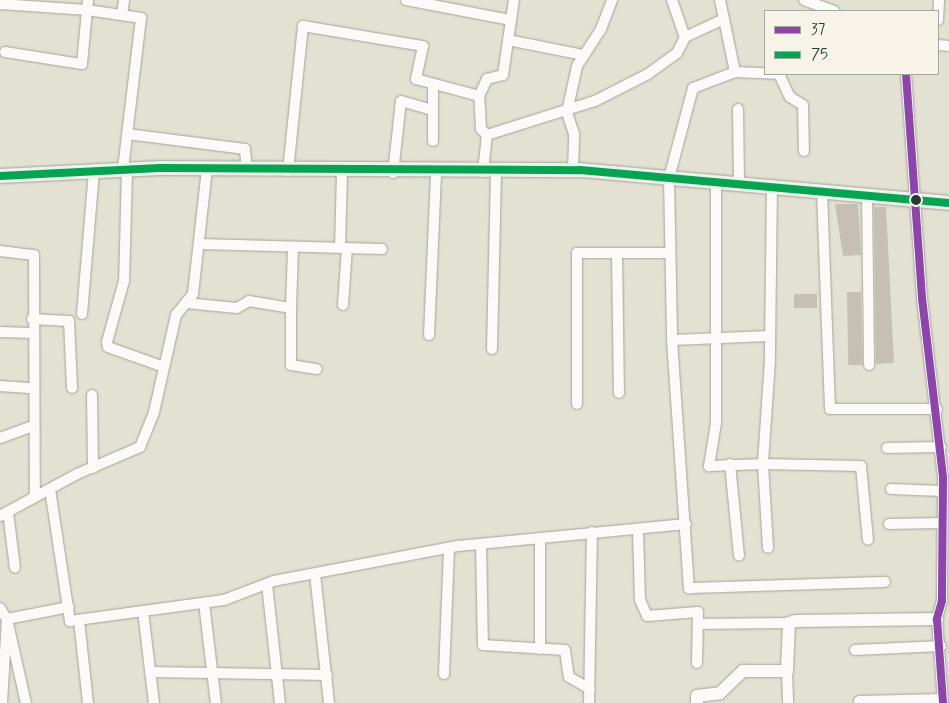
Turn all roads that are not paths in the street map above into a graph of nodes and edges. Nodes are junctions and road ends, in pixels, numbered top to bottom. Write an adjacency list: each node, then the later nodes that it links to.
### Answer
1 (124, 0): 11 (street)
2 (406, 0): 12 (street)
3 (514, 0): 12 (street)
4 (612, 0): 17 (street)
5 (672, 0): 14 (street)
6 (720, 0): 13 (street)
7 (0, 4): 9 (street)
8 (806, 4): 10 (street)
9 (88, 5): 11 (street); 16 (street)
10 (830, 10)
11 (122, 15): 27 (street)
12 (511, 20): 15 (street)
13 (724, 20): 14 (street); 18 (street)
14 (685, 37): 26 (street)
15 (508, 40): 17 (street); 23 (street)
16 (5, 52)
17 (583, 55): 26 (street)
18 (735, 72): 19 (street); 42 (street)
19 (764, 74)
20 (780, 75): 30 (street)
21 (906, 75): 48 (street)
22 (433, 84): 23 (street); 25 (street); 36 (street)
23 (479, 96): 28 (street)
24 (738, 109): 44 (street)
25 (433, 110): 29 (street); 40 (street)
26 (567, 112): 28 (street); 34 (street)
27 (127, 134): 32 (street); 33 (street)
28 (487, 135): 39 (street)
29 (433, 141)
30 (804, 152)
31 (208, 169): 32 (main road); 33 (main road); 50 (street)
32 (125, 170): 35 (main road); 70 (street)
33 (247, 170): 36 (main road)
34 (573, 170): 39 (main road); 42 (main road)
35 (94, 171): 41 (main road); 60 (street)
36 (288, 171): 37 (main road)
37 (342, 172): 40 (main road); 52 (street)
38 (436, 172): 39 (main road); 40 (main road); 64 (street)
39 (490, 172): 68 (street)
40 (393, 173)
41 (0, 176)
42 (669, 178): 43 (main road); 56 (street)
43 (716, 182): 44 (main road); 66 (street)
44 (739, 184): 45 (main road)
45 (772, 186): 46 (main road); 65 (street)
46 (822, 191): 47 (main road); 78 (street)
47 (867, 195): 48 (main road); 69 (street)
48 (916, 200): 49 (main road); 78 (street)
49 (949, 202)
50 (199, 244): 51 (street); 57 (street)
51 (294, 247): 52 (street); 59 (street)
52 (344, 248): 53 (street); 58 (street)
53 (382, 250)
54 (0, 251): 61 (street)
55 (618, 253): 56 (street); 75 (street); 77 (street)
56 (668, 254): 67 (street)
57 (186, 303): 59 (street); 70 (street)
58 (344, 305)
59 (291, 308): 71 (street)
60 (82, 314)
61 (32, 319): 63 (street); 74 (street)
62 (0, 332): 63 (street)
63 (32, 333): 73 (street)
64 (429, 335)
65 (770, 336): 66 (street); 84 (street)
66 (716, 338): 67 (street); 83 (street)
67 (672, 340): 93 (street)
68 (492, 349)
69 (869, 365)
70 (164, 367): 85 (street)
71 (317, 369)
72 (0, 386): 73 (street)
73 (32, 388): 79 (street)
74 (72, 388)
75 (619, 393)
76 (92, 395): 85 (street)
77 (577, 404)
78 (937, 409): 81 (street)
79 (33, 426): 80 (street); 90 (street)
80 (0, 438)
81 (941, 447): 82 (street); 86 (street)
82 (887, 448)
83 (730, 464): 84 (street); 102 (street)
84 (763, 464): 98 (street); 101 (street)
85 (93, 468): 87 (street)
86 (946, 478): 89 (street)
87 (50, 489): 90 (street); 110 (street)
88 (890, 489): 89 (street)
89 (942, 491): 92 (street)
90 (34, 497): 91 (street)
91 (4, 514): 104 (street)
92 (941, 523): 94 (street); 103 (street)
93 (686, 524): 95 (street); 106 (street)
94 (889, 524)
95 (638, 530): 96 (street); 117 (street)
96 (592, 532): 97 (street); 129 (street)
97 (540, 539): 99 (street); 120 (street)
98 (868, 540)
99 (481, 544): 100 (street); 120 (street)
100 (449, 548): 105 (street); 127 (street)
101 (768, 548)
102 (739, 556)
103 (945, 565): 108 (street)
104 (15, 568)
105 (315, 574): 107 (street); 128 (street)
106 (885, 582)
107 (267, 584): 109 (street); 126 (street)
108 (945, 601): 114 (street)
109 (204, 603): 112 (street); 125 (street)
110 (69, 607): 113 (street); 115 (street)
111 (0, 608): 113 (street)
112 (143, 611): 115 (street); 124 (street)
113 (7, 619): 118 (street); 133 (street)
114 (937, 619): 116 (street); 119 (street)
115 (78, 620): 134 (street)
116 (789, 623): 117 (street); 123 (street)
117 (698, 624): 122 (street)
118 (3, 645): 132 (street)
119 (941, 646): 121 (street); 131 (street)
120 (540, 648): 129 (street)
121 (855, 650)
122 (697, 662)
123 (787, 671): 140 (street); 141 (street)
124 (150, 672): 125 (street); 135 (street)
125 (213, 674): 126 (street); 136 (street)
126 (276, 674): 128 (street); 137 (street)
127 (444, 674)
128 (327, 675): 138 (street)
129 (590, 688): 139 (street)
130 (860, 701): 131 (street)
131 (942, 701)
132 (2, 703)
133 (26, 703)
134 (88, 703)
135 (154, 703)
136 (216, 703)
137 (280, 703)
138 (329, 703)
139 (588, 703)
140 (697, 703)
141 (788, 703)

